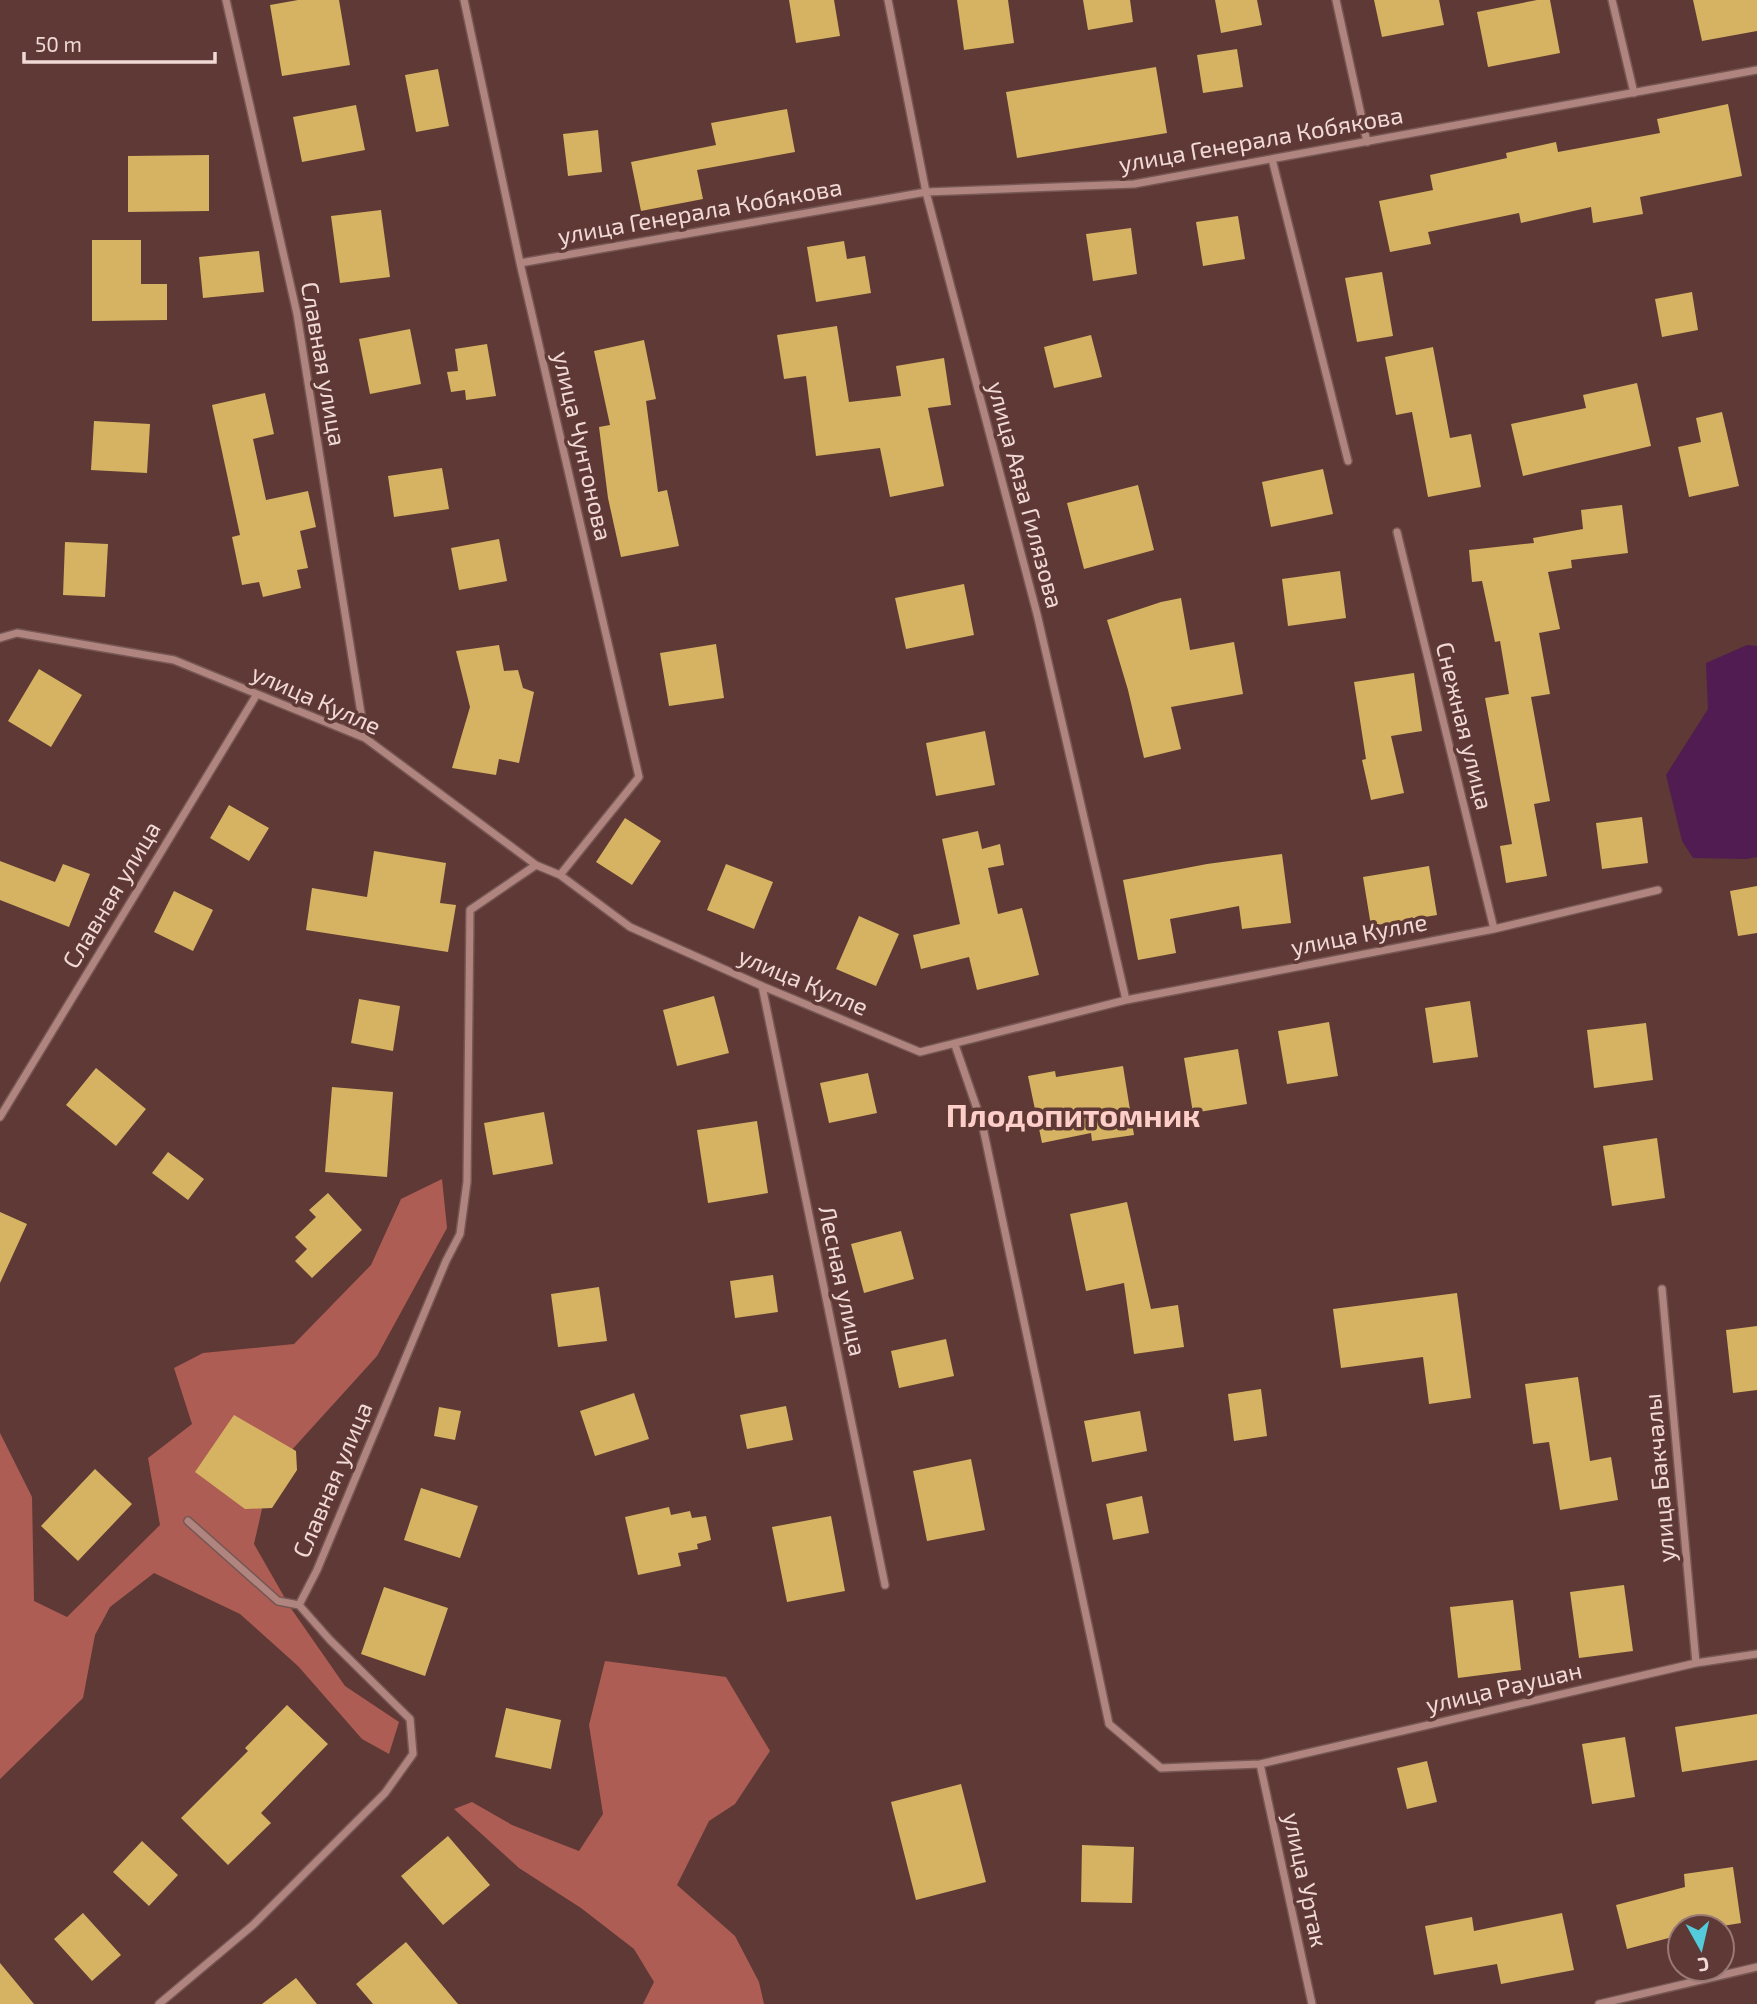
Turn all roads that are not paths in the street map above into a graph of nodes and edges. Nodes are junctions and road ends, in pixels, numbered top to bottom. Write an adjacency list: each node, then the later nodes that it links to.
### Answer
1 (226, 0): 16 (street, Славная улица)
2 (464, 0): 11 (street, улица Чунтонова)
3 (888, 0): 10 (street, улица Аяза Гилязова)
4 (1336, 0): 8 (street)
5 (1612, 0): 7 (street)
6 (1757, 70): 7 (street, улица Генерала Кобякова)
7 (1633, 93): 8 (street, улица Генерала Кобякова)
8 (1367, 142): 9 (street, улица Генерала Кобякова)
9 (1272, 159): 10 (street, улица Генерала Кобякова); 12 (street)
10 (926, 192): 11 (street, улица Генерала Кобякова); 22 (street, улица Аяза Гилязова)
11 (520, 263): 18 (street, улица Чунтонова)
12 (1348, 461)
13 (1397, 532): 20 (street, Снежная улица)
14 (0, 638): 15 (street, улица Кулле)
15 (257, 694): 16 (street, улица Кулле); 24 (street, Славная улица)
16 (365, 738): 17 (street, улица Кулле)
17 (536, 864): 18 (street, улица Кулле); 28 (street, Славная улица)
18 (560, 874): 21 (street, улица Кулле)
19 (1658, 890): 20 (street, улица Кулле)
20 (1494, 929): 22 (street, улица Кулле)
21 (762, 986): 23 (street, улица Кулле); 27 (street, Лесная улица)
22 (1126, 1000): 23 (street, улица Кулле)
23 (955, 1045): 31 (street, улица Раушан)
24 (0, 1117)
25 (1662, 1289): 30 (street, улица Бакчалы)
26 (188, 1521): 28 (street)
27 (885, 1584)
28 (299, 1605): 33 (street)
29 (1757, 1654): 30 (street, улица Раушан)
30 (1696, 1663): 31 (street, улица Раушан)
31 (1260, 1764): 34 (street, улица Уртак)
32 (1757, 1967): 35 (street)
33 (159, 2004)
34 (1312, 2004)
35 (1599, 2004)

